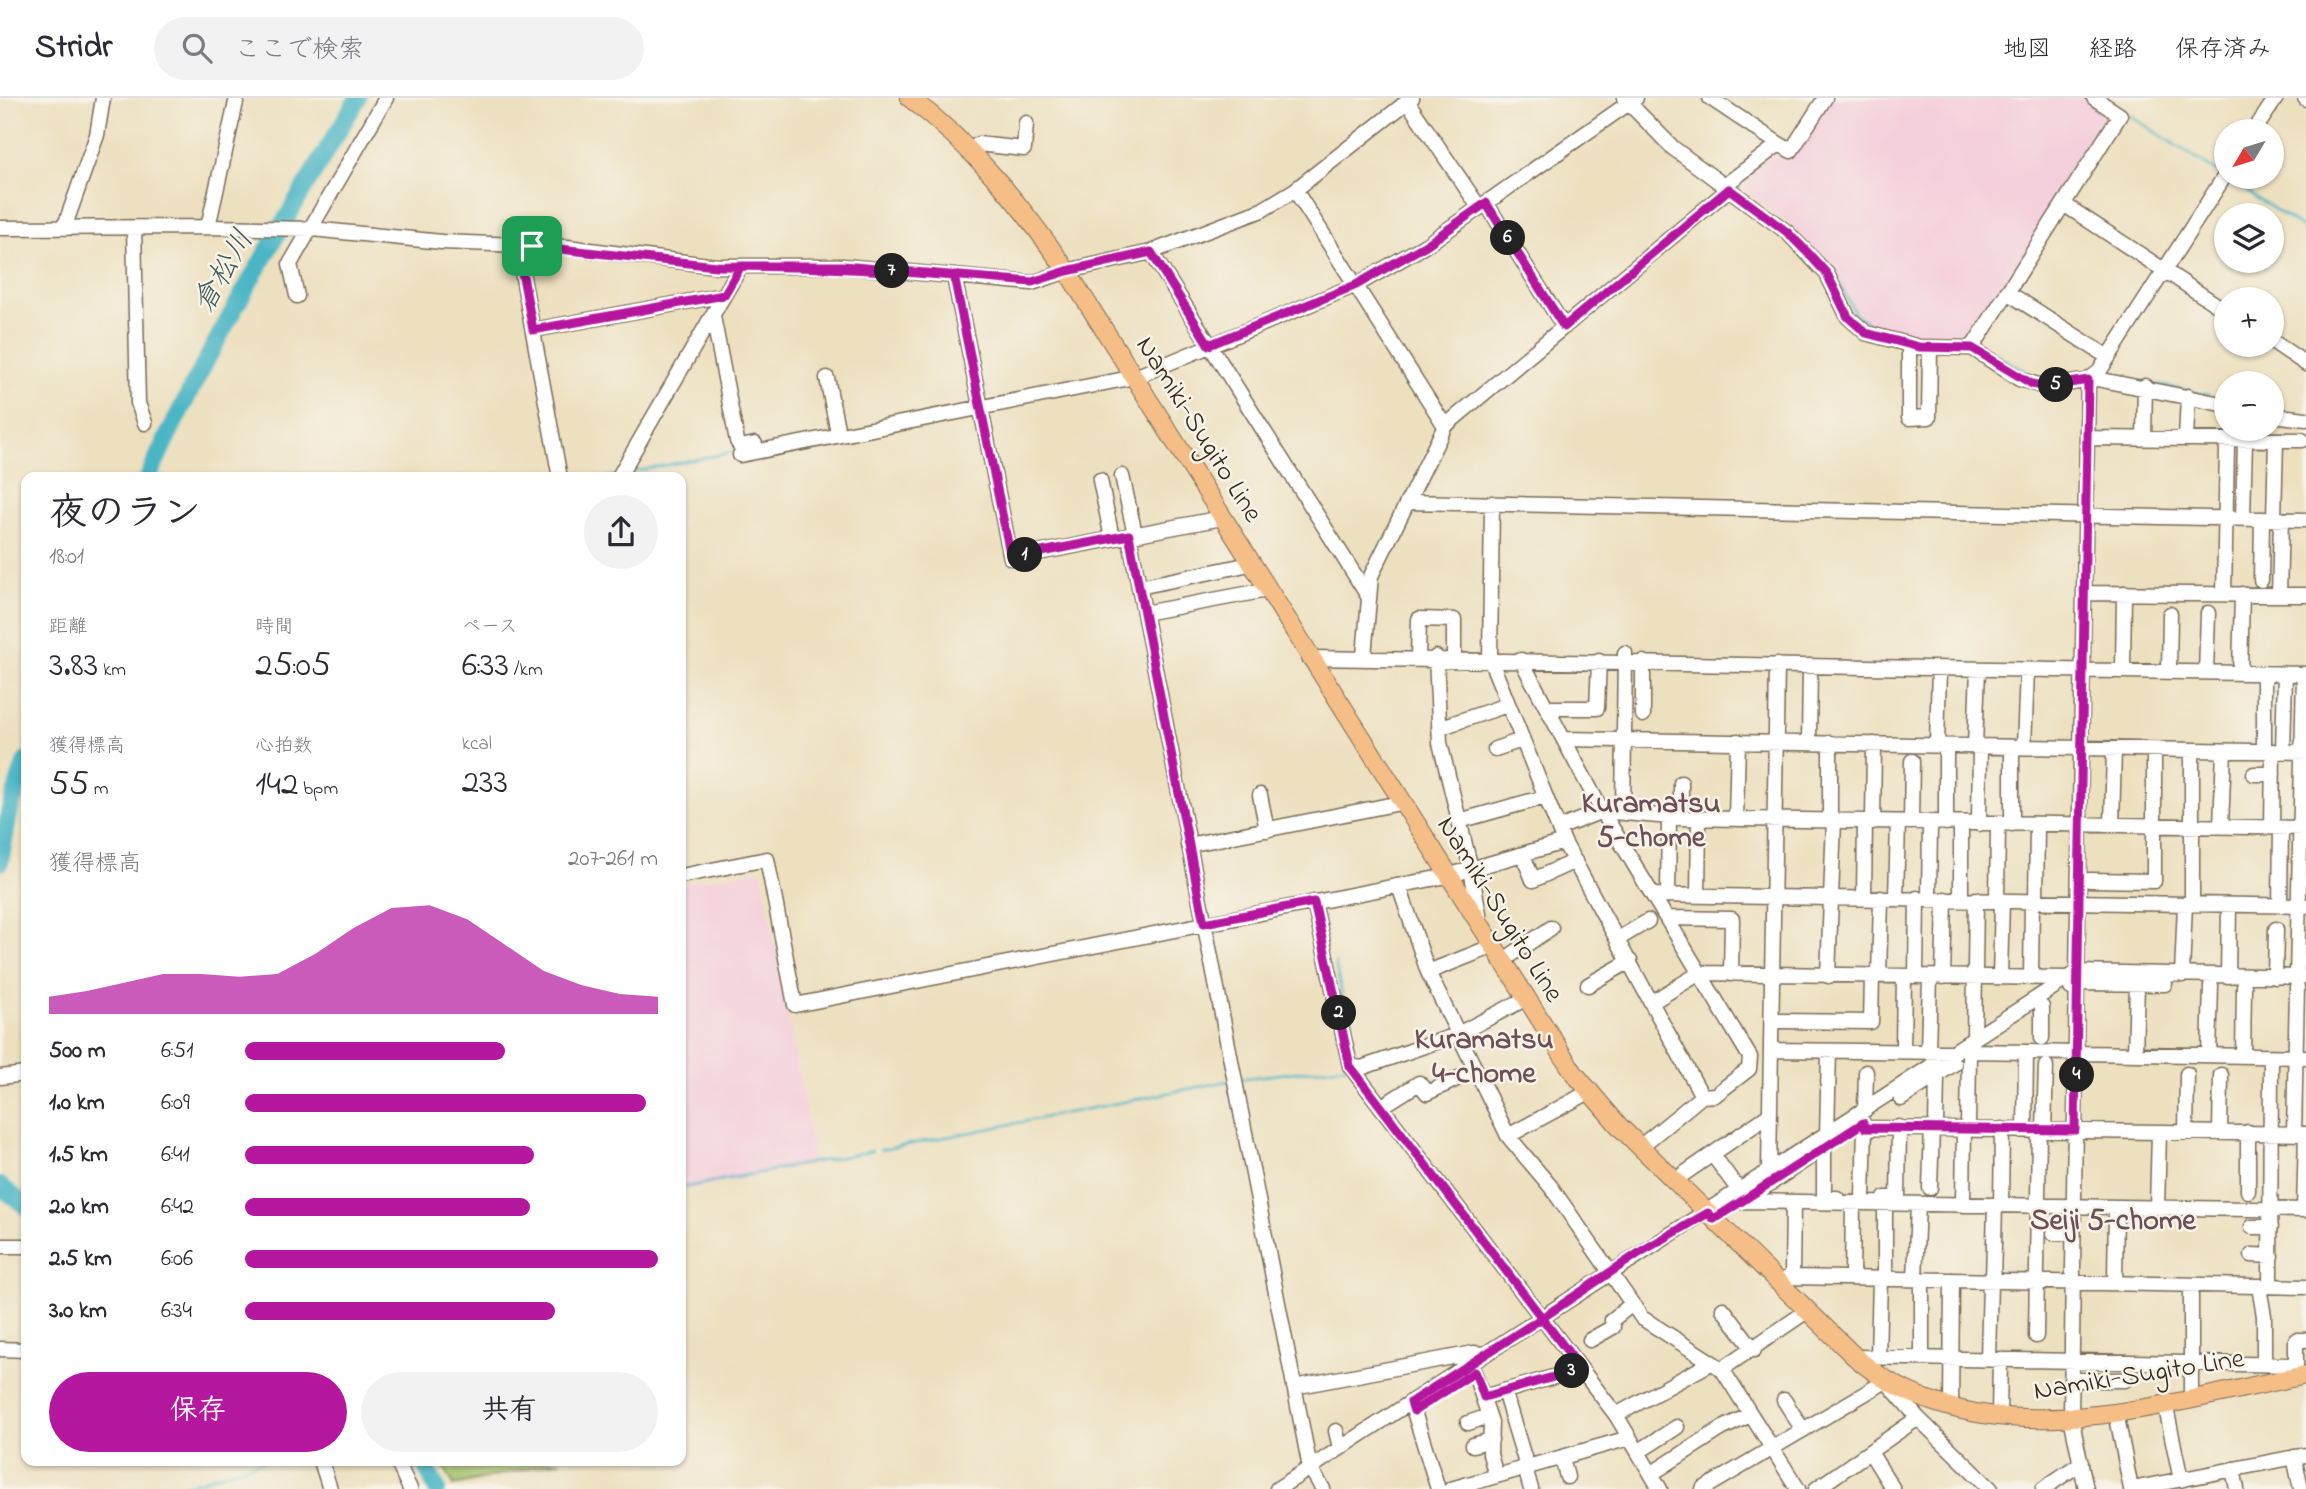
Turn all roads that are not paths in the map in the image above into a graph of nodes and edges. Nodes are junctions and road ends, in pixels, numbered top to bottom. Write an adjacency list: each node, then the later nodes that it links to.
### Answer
1 (103, 98): 22 (street)
2 (237, 98): 20 (street)
3 (386, 98): 24 (street)
4 (910, 98): 14 (main road, Namiki-Sugito Line)
5 (1710, 98): 13 (street)
6 (1825, 98): 13 (street)
7 (2094, 98): 19 (street)
8 (2276, 98): 11 (street)
9 (1409, 100): 17 (street); 18 (street)
10 (1630, 100): 15 (street); 18 (street)
11 (2262, 119)
12 (1026, 123): 14 (street)
13 (1779, 144): 15 (street)
14 (972, 150): 29 (main road, Namiki-Sugito Line)
15 (1727, 188): 37 (street); 40 (street)
16 (2216, 189): 28 (street)
17 (1295, 190): 26 (street); 31 (street)
18 (1482, 205): 31 (street); 37 (street)
19 (2065, 205): 28 (street); 32 (street)
20 (208, 227): 23 (street); 24 (street)
21 (0, 228): 22 (street)
22 (64, 228): 23 (street)
23 (134, 228): 55 (street)
24 (312, 229): 25 (street); 34 (street)
25 (517, 245): 27 (street); 38 (street)
26 (1151, 252): 29 (street); 39 (street)
27 (741, 266): 30 (street); 33 (street)
28 (2164, 270): 35 (street); 44 (street)
29 (1067, 271): 30 (street); 46 (main road, Namiki-Sugito Line)
30 (954, 276): 52 (street)
31 (1356, 285): 39 (street); 56 (street)
32 (2007, 292): 42 (street); 44 (street)
33 (724, 295): 36 (street); 38 (street)
34 (296, 296)
35 (2214, 303)
36 (713, 316): 57 (street); 69 (street)
37 (1564, 327): 56 (street)
38 (533, 330): 68 (street)
39 (1209, 345): 46 (street); 92 (street)
40 (1909, 345): 41 (street); 41 (street)
41 (1930, 348): 42 (street)
42 (1972, 348): 48 (street)
43 (2284, 349): 45 (street)
44 (2108, 357): 48 (street)
45 (2306, 364)
46 (1133, 373): 52 (street); 76 (main road, Namiki-Sugito Line)
47 (827, 378): 57 (street)
48 (2088, 380): 49 (street); 58 (street)
49 (2145, 386): 50 (street); 59 (street)
50 (2188, 396): 51 (street); 60 (street)
51 (2214, 402)
52 (980, 404): 57 (street); 67 (street); 81 (street)
53 (2284, 416): 54 (street)
54 (2306, 419)
55 (145, 423)
56 (1445, 426): 72 (street)
57 (837, 428)
58 (2087, 438): 59 (street); 74 (street)
59 (2144, 438): 60 (street)
60 (2186, 439): 61 (street)
61 (2214, 439)
62 (2284, 440): 63 (street)
63 (2302, 440)
64 (2245, 441): 77 (street)
65 (2276, 441): 78 (street)
66 (2227, 447): 75 (street)
67 (740, 455)
68 (559, 472)
69 (622, 472)
70 (1122, 476): 80 (street)
71 (1100, 480): 81 (street)
72 (1407, 502): 73 (street); 92 (street)
73 (1492, 503): 74 (street); 102 (street)
74 (2086, 513): 75 (street); 86 (street)
75 (2225, 517): 77 (street); 88 (street)
76 (1222, 518): 80 (street); 82 (main road, Namiki-Sugito Line)
77 (2243, 518): 78 (street)
78 (2272, 519): 79 (street); 83 (street); 90 (street)
79 (2306, 520)
80 (1132, 535): 81 (street); 84 (street)
81 (1112, 538)
82 (1250, 564): 84 (street); 85 (main road, Namiki-Sugito Line)
83 (2261, 580)
84 (1139, 587): 93 (street)
85 (1267, 590): 93 (street); 100 (main road, Namiki-Sugito Line)
86 (2086, 593): 87 (street); 111 (street)
87 (2124, 593): 88 (street); 112 (street)
88 (2224, 594): 89 (street)
89 (2242, 594): 90 (street); 115 (street)
90 (2279, 595): 91 (street)
91 (2306, 595)
92 (1368, 596): 96 (street)
93 (1144, 613): 174 (street)
94 (2208, 613): 114 (street)
95 (2169, 614): 113 (street)
96 (1364, 656): 97 (street); 100 (street)
97 (1419, 657): 98 (street); 101 (street)
98 (1436, 657): 101 (street); 122 (street)
99 (1624, 657): 104 (street); 105 (street); 124 (street)
100 (1309, 658): 148 (main road, Namiki-Sugito Line)
101 (1454, 658): 102 (street)
102 (1490, 659): 103 (street); 119 (street)
103 (1521, 660): 104 (street); 120 (street)
104 (1599, 661): 120 (street)
105 (1643, 662): 106 (street); 121 (street)
106 (1777, 665): 107 (street); 127 (street)
107 (1811, 666): 109 (street); 128 (street)
108 (2036, 667): 110 (street); 111 (street); 133 (street)
109 (1939, 669): 110 (street); 131 (street)
110 (1978, 669): 132 (street)
111 (2083, 669): 112 (street); 134 (street)
112 (2123, 670): 113 (street)
113 (2169, 671): 114 (street)
114 (2206, 672): 115 (street)
115 (2240, 673): 116 (street)
116 (2264, 674): 117 (street); 140 (street)
117 (2285, 674): 118 (street); 140 (street)
118 (2305, 674): 141 (street)
119 (1507, 705): 122 (street); 125 (street)
120 (1547, 708): 123 (street)
121 (1643, 715)
122 (1439, 727): 155 (street)
123 (1564, 739): 124 (street); 149 (street)
124 (1624, 739): 126 (street); 150 (street)
125 (1522, 740): 135 (street); 147 (street)
126 (1738, 741): 127 (street); 153 (street)
127 (1777, 742): 128 (street); 154 (street)
128 (1809, 743): 129 (street)
129 (1830, 743): 130 (street); 156 (street)
130 (1874, 744): 131 (street); 157 (street)
131 (1942, 746): 132 (street); 160 (street)
132 (1978, 746): 133 (street); 162 (street)
133 (2018, 747): 134 (street); 163 (street)
134 (2081, 748): 136 (street); 165 (street)
135 (1495, 749)
136 (2114, 749): 137 (street); 166 (street)
137 (2154, 750): 138 (street); 167 (street)
138 (2192, 750): 139 (street); 169 (street)
139 (2224, 751): 140 (street); 168 (street)
140 (2273, 751): 141 (street); 144 (street)
141 (2304, 752): 171 (street)
142 (1913, 761): 158 (street)
143 (2254, 774): 144 (street)
144 (2273, 774): 170 (street)
145 (1681, 783): 151 (street)
146 (1260, 795): 172 (street)
147 (1545, 797): 155 (street); 173 (street)
148 (1400, 803): 172 (street); 179 (main road, Namiki-Sugito Line)
149 (1602, 811): 150 (street); 173 (street); 182 (street)
150 (1623, 813): 151 (street)
151 (1675, 818): 152 (street); 182 (street)
152 (1699, 818): 153 (street); 183 (street)
153 (1737, 819): 154 (street)
154 (1775, 820): 156 (street); 184 (street)
155 (1460, 821): 177 (street)
156 (1832, 821): 157 (street); 185 (street)
157 (1869, 822): 158 (street); 186 (street)
158 (1904, 822): 159 (street); 188 (street)
159 (1930, 823): 160 (street); 189 (street)
160 (1946, 823): 161 (street)
161 (1961, 823): 162 (street); 191 (street)
162 (1979, 824): 163 (street)
163 (2005, 824): 164 (street); 193 (street)
164 (2038, 825): 165 (street); 194 (street)
165 (2081, 825): 166 (street); 195 (street)
166 (2112, 825): 167 (street)
167 (2154, 826): 169 (street); 180 (street)
168 (2221, 826): 169 (street); 170 (street)
169 (2191, 827): 197 (street)
170 (2277, 828): 171 (street); 199 (street)
171 (2303, 828): 200 (street)
172 (1267, 830): 174 (street)
173 (1561, 835): 175 (street); 176 (street)
174 (1188, 845): 203 (street)
175 (1523, 855): 176 (street); 177 (street)
176 (1575, 861): 206 (street)
177 (1471, 869): 179 (street); 207 (street)
178 (686, 875): 203 (street)
179 (1447, 876): 181 (street); 207 (main road, Namiki-Sugito Line)
180 (2090, 880)
181 (1399, 886): 196 (street); 209 (street)
182 (1661, 895): 183 (street); 201 (street)
183 (1698, 895): 184 (street)
184 (1775, 895): 185 (street); 212 (street)
185 (1831, 897): 186 (street); 214 (street)
186 (1864, 897): 187 (street)
187 (1881, 898): 188 (street); 215 (street)
188 (1896, 898): 189 (street)
189 (1923, 898): 190 (street); 216 (street)
190 (1945, 899): 191 (street); 216 (street)
191 (1961, 899): 192 (street)
192 (1976, 899): 193 (street); 218 (street)
193 (2000, 900): 194 (street); 219 (street)
194 (2034, 901): 195 (street); 220 (street)
195 (2078, 901): 197 (street); 222 (street)
196 (1314, 902): 203 (street); 246 (street)
197 (2189, 904): 198 (street); 213 (street)
198 (2229, 905): 199 (street); 217 (street)
199 (2280, 905): 200 (street)
200 (2302, 906): 223 (street)
201 (1667, 918): 210 (street); 211 (street)
202 (1648, 921): 206 (street)
203 (1207, 922): 341 (street); 341 (street)
204 (1551, 929): 207 (street)
205 (2276, 929): 221 (street)
206 (1618, 939): 208 (street)
207 (1492, 947): 209 (street); 228 (main road, Namiki-Sugito Line)
208 (1630, 961): 225 (street); 229 (street)
209 (1428, 972): 232 (street)
210 (1700, 973): 211 (street); 229 (street); 256 (street)
211 (1731, 974): 212 (street)
212 (1774, 975): 214 (street); 235 (street)
213 (2182, 975): 217 (street); 222 (street)
214 (1828, 976): 215 (street)
215 (1875, 976): 216 (street); 231 (street)
216 (1923, 976): 218 (street); 237 (street); 238 (street)
217 (2228, 976): 221 (street)
218 (1975, 977): 219 (street); 234 (street)
219 (2000, 977): 220 (street)
220 (2031, 977): 222 (street)
221 (2275, 977): 223 (street)
222 (2074, 978): 224 (street); 230 (street); 234 (street); 240 (street)
223 (2301, 982): 227 (street); 245 (street)
224 (2137, 984): 226 (street); 241 (street)
225 (1588, 985)
226 (2211, 985): 227 (street); 242 (street)
227 (2244, 986): 243 (street)
228 (1525, 999): 232 (street); 255 (main road, Namiki-Sugito Line)
229 (1652, 1002): 256 (street)
230 (2042, 1007): 233 (street); 234 (street)
231 (1780, 1021)
232 (1456, 1035): 246 (street); 248 (street)
233 (2042, 1038)
234 (1968, 1049): 238 (street); 239 (street); 253 (street); 259 (street); 262 (street)
235 (1771, 1050): 236 (street); 258 (street)
236 (1829, 1051): 237 (street); 273 (street)
237 (1903, 1051): 238 (street)
238 (1928, 1051)
239 (2026, 1053): 240 (street); 264 (street)
240 (2078, 1053): 241 (street); 265 (street)
241 (2136, 1054): 242 (street)
242 (2209, 1055): 243 (street)
243 (2243, 1056): 244 (street)
244 (2271, 1057): 245 (street); 270 (street)
245 (2301, 1057): 271 (street)
246 (1350, 1066): 257 (street)
247 (2046, 1066): 264 (street)
248 (1474, 1070): 257 (street); 272 (street)
249 (1866, 1072): 259 (street)
250 (2187, 1074): 267 (street)
251 (21, 1075): 254 (street)
252 (2221, 1075): 268 (street)
253 (1937, 1076): 259 (street); 261 (street)
254 (0, 1077)
255 (1589, 1092): 272 (street); 274 (main road, Namiki-Sugito Line)
256 (1702, 1096): 274 (street)
257 (1381, 1107): 318 (street)
258 (1769, 1115): 275 (street); 276 (street)
259 (1864, 1120): 260 (street); 273 (street); 281 (street)
260 (1899, 1127): 261 (street); 281 (street)
261 (1934, 1127): 262 (street); 278 (street)
262 (1966, 1128): 263 (street); 285 (street)
263 (2002, 1129): 264 (street); 286 (street)
264 (2036, 1130): 265 (street); 287 (street)
265 (2075, 1130): 266 (street); 288 (street)
266 (2159, 1132): 267 (street); 290 (street)
267 (2186, 1132): 268 (street)
268 (2220, 1132): 269 (street)
269 (2248, 1132): 270 (street); 279 (street)
270 (2271, 1133): 271 (street); 292 (street)
271 (2302, 1134): 291 (street)
272 (1507, 1136): 302 (street)
273 (1826, 1142): 276 (street); 280 (street); 281 (street)
274 (1641, 1146): 277 (main road, Namiki-Sugito Line)
275 (1713, 1155): 277 (street); 280 (street)
276 (1769, 1172): 280 (street)
277 (1675, 1180): 293 (main road, Namiki-Sugito Line)
278 (1930, 1188)
279 (2249, 1191)
280 (1742, 1197): 282 (street); 293 (street)
281 (1858, 1200): 282 (street); 283 (street); 303 (street)
282 (1793, 1202): 306 (street)
283 (1885, 1204): 284 (street); 304 (street)
284 (1918, 1204): 285 (street); 305 (street)
285 (1963, 1205): 286 (street)
286 (1998, 1205): 287 (street); 308 (street)
287 (2038, 1206): 288 (street); 309 (street)
288 (2074, 1206): 289 (street); 297 (street)
289 (2116, 1208): 290 (street); 311 (street)
290 (2157, 1208): 292 (street)
291 (2305, 1210): 292 (street)
292 (2271, 1211): 295 (street)
293 (1711, 1216): 302 (street); 306 (main road, Namiki-Sugito Line)
294 (2252, 1227): 295 (street)
295 (2271, 1227): 301 (street)
296 (2054, 1233): 297 (street)
297 (2073, 1233): 310 (street)
298 (0, 1246): 299 (street)
299 (21, 1246)
300 (2252, 1255): 301 (street)
301 (2271, 1256): 313 (street)
302 (1609, 1272): 315 (street); 318 (street)
303 (1852, 1278): 304 (street); 306 (street)
304 (1883, 1279): 305 (street); 327 (street)
305 (1919, 1279): 307 (street); 328 (street)
306 (1784, 1280): 317 (main road, Namiki-Sugito Line)
307 (1952, 1280): 308 (street); 329 (street)
308 (1991, 1281): 309 (street); 330 (street)
309 (2038, 1282): 310 (street); 319 (street)
310 (2073, 1283): 311 (street); 331 (street)
311 (2115, 1283): 312 (street)
312 (2192, 1286): 313 (street); 332 (street)
313 (2265, 1287): 314 (street); 333 (street)
314 (2306, 1287)
315 (1631, 1305): 320 (street); 334 (street)
316 (1723, 1308): 324 (street)
317 (1807, 1311): 324 (street); 326 (main road, Namiki-Sugito Line)
318 (1542, 1318): 325 (street); 336 (street)
319 (2036, 1336)
320 (1590, 1340)
321 (2306, 1340): 333 (street)
322 (0, 1349): 323 (street)
323 (21, 1350)
324 (1754, 1350): 334 (street)
325 (1486, 1354): 335 (street); 341 (street)
326 (1856, 1356): 327 (street); 340 (main road, Namiki-Sugito Line)
327 (1878, 1357): 328 (street)
328 (1922, 1358): 329 (street)
329 (1951, 1358): 330 (street); 348 (street)
330 (1994, 1359): 331 (street); 353 (street)
331 (2072, 1360): 332 (street); 338 (street)
332 (2191, 1362): 333 (street); 344 (street)
333 (2264, 1363)
334 (1716, 1366): 350 (street); 351 (street)
335 (1473, 1368): 343 (street); 347 (street)
336 (1581, 1369): 342 (street); 350 (street)
337 (2306, 1375): 344 (main road, Namiki-Sugito Line)
338 (2071, 1380): 339 (street); 354 (street)
339 (2125, 1380)
340 (1886, 1381): 348 (main road, Namiki-Sugito Line); 355 (street); 358 (street)
341 (1298, 1387): 372 (street)
342 (1504, 1391): 343 (street); 373 (street)
343 (1484, 1397): 352 (street)
344 (2191, 1397): 346 (main road, Namiki-Sugito Line)
345 (1784, 1400): 358 (street)
346 (2165, 1402): 349 (main road, Namiki-Sugito Line); 379 (street)
347 (1413, 1407): 363 (street); 381 (street)
348 (1951, 1408): 353 (main road, Namiki-Sugito Line)
349 (2116, 1412): 354 (main road, Namiki-Sugito Line); 397 (street)
350 (1616, 1415): 360 (street)
351 (1751, 1415): 364 (street); 375 (street)
352 (1489, 1416): 356 (street); 361 (street)
353 (1999, 1417): 354 (main road, Namiki-Sugito Line)
354 (2071, 1417): 369 (street)
355 (1918, 1418): 365 (street); 394 (street)
356 (1468, 1423)
357 (1676, 1427): 366 (street)
358 (1803, 1430): 364 (street)
359 (1336, 1431): 363 (street)
360 (1629, 1438): 366 (street); 368 (street)
361 (1491, 1440): 362 (street); 376 (street)
362 (1474, 1445)
363 (1340, 1448): 372 (street)
364 (1772, 1449): 389 (street); 390 (street)
365 (1870, 1451): 377 (street); 393 (street)
366 (1638, 1452): 375 (street)
367 (2300, 1456): 374 (street); 399 (street)
368 (1562, 1457): 373 (street); 378 (street)
369 (2081, 1464): 395 (street); 396 (street)
370 (323, 1466): 382 (street)
371 (399, 1466): 383 (street)
372 (1310, 1468): 384 (street); 385 (street)
373 (1526, 1468): 376 (street); 387 (street)
374 (2233, 1469): 380 (street); 398 (street)
375 (1651, 1474): 388 (street)
376 (1501, 1475): 381 (street); 386 (street)
377 (1836, 1475): 391 (street); 392 (street)
378 (1567, 1477)
379 (2177, 1483): 380 (street); 397 (street)
380 (2200, 1483)
381 (1438, 1488)
382 (330, 1489)
383 (410, 1489)
384 (1276, 1489)
385 (1323, 1489)
386 (1511, 1489)
387 (1531, 1489)
388 (1660, 1489)
389 (1703, 1489)
390 (1798, 1489)
391 (1815, 1489)
392 (1844, 1489)
393 (1893, 1489)
394 (1991, 1489)
395 (2043, 1489)
396 (2086, 1489)
397 (2132, 1489)
398 (2237, 1489)
399 (2301, 1489)

